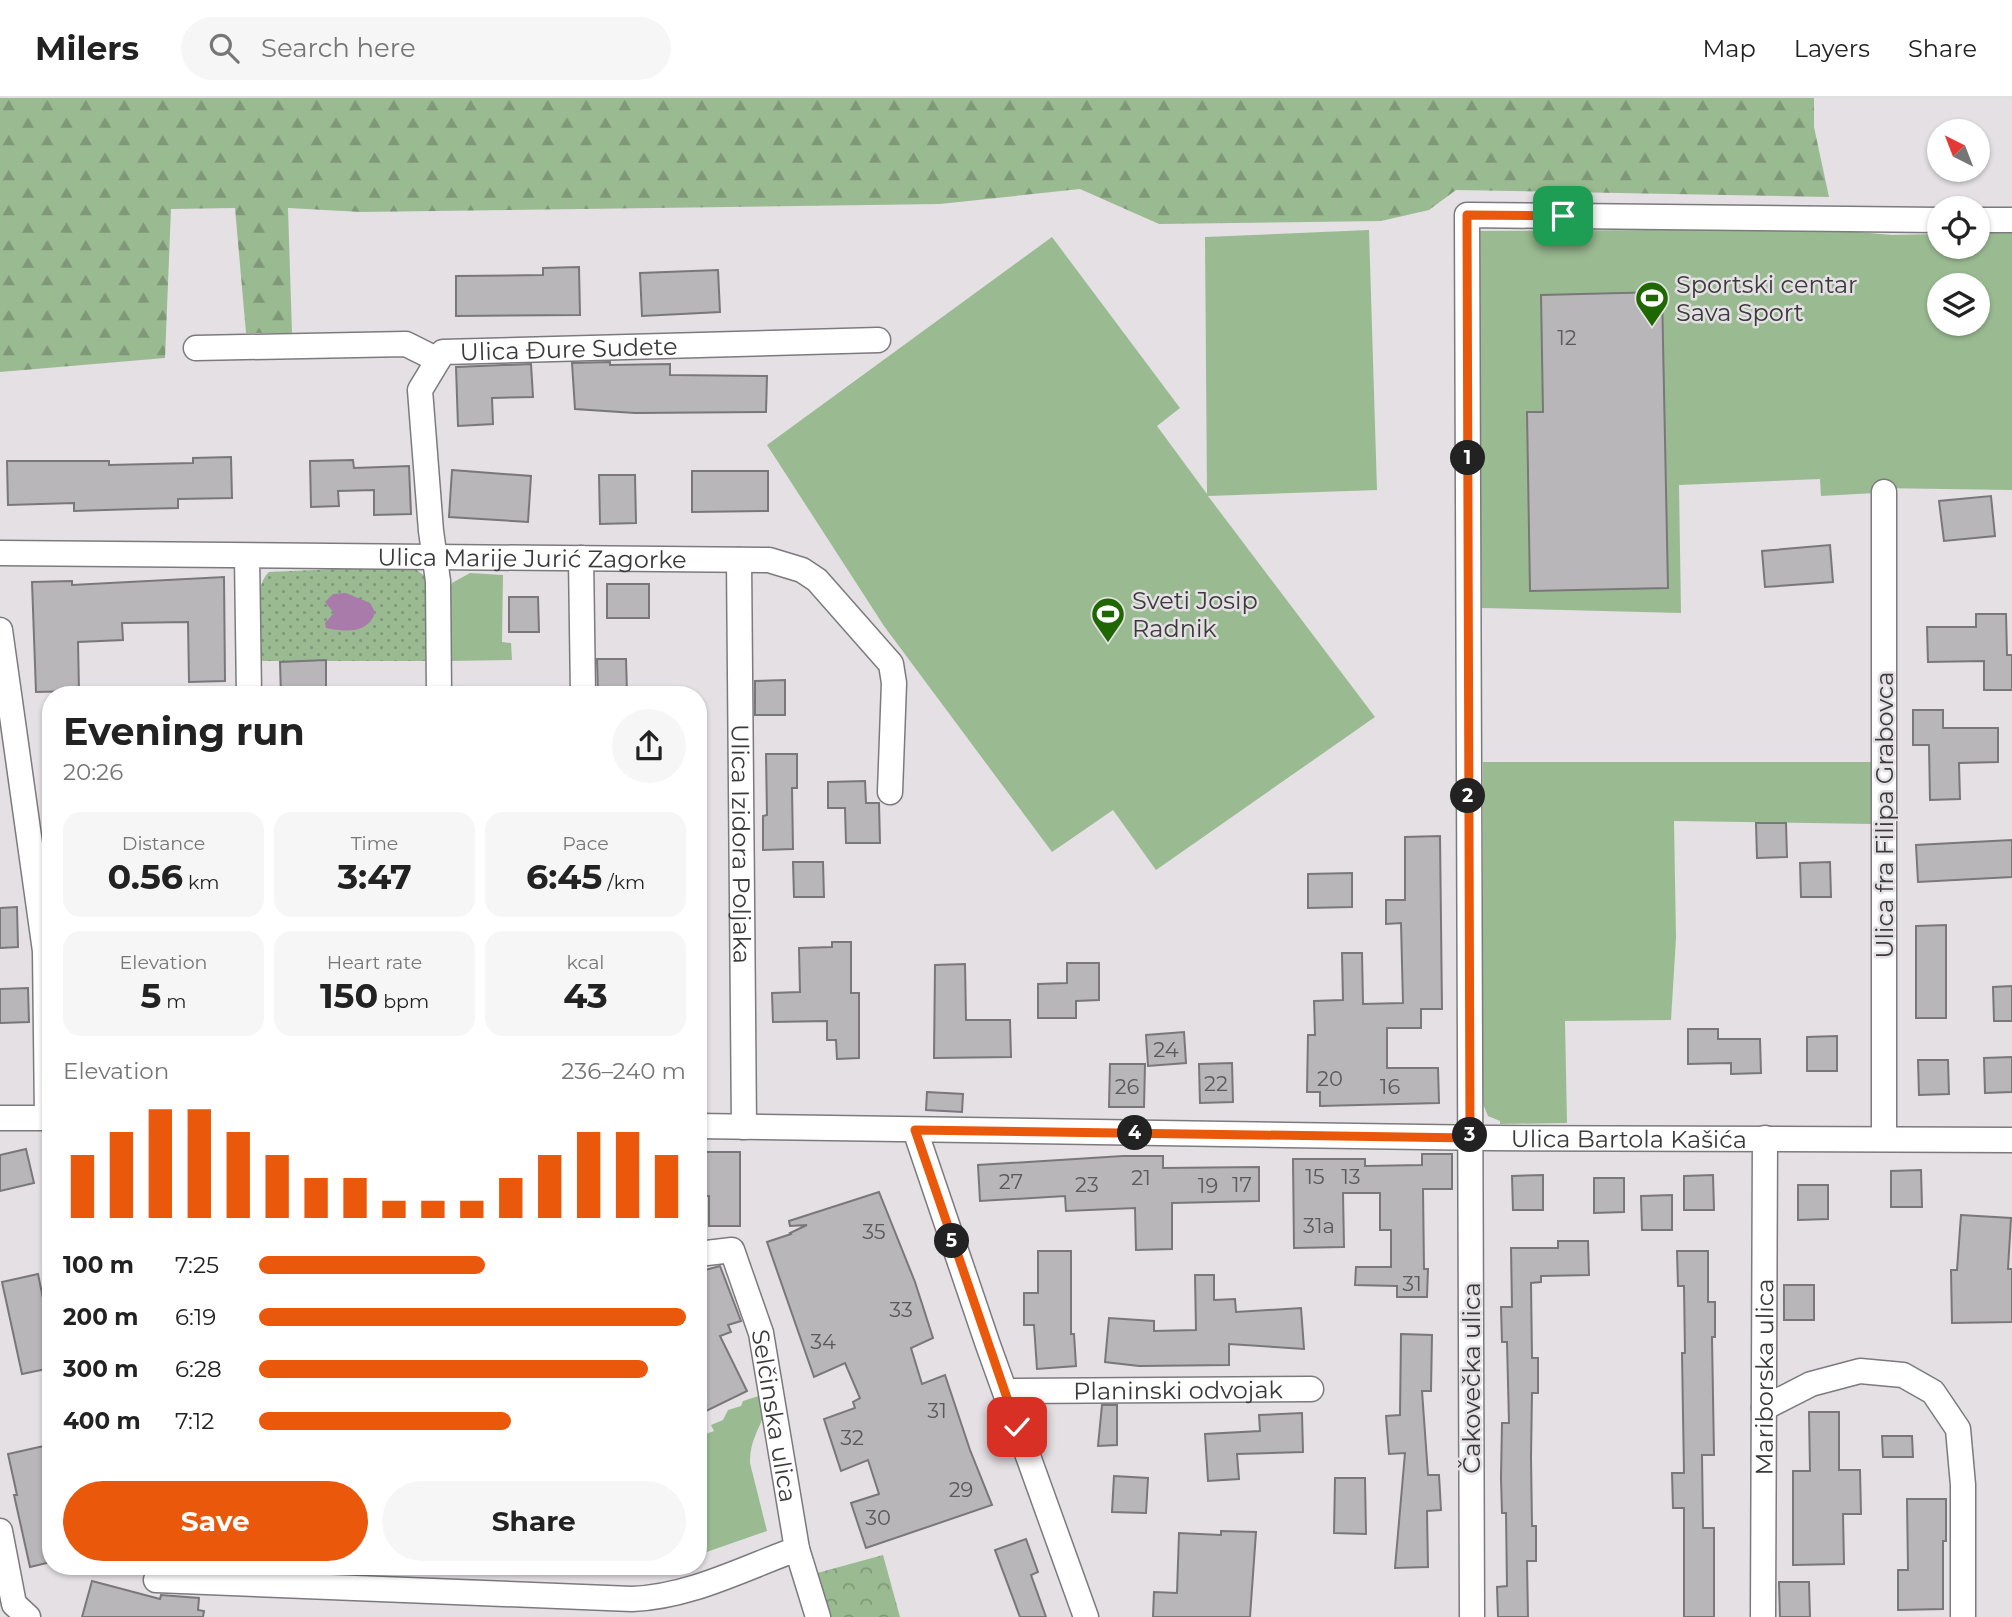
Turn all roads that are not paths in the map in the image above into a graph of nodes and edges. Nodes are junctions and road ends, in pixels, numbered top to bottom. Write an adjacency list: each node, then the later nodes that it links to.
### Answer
1 (1927, 219): 24 (street, Čakovečka ulica)
2 (1990, 220): 3 (street)
3 (2012, 220)
4 (878, 340): 6 (street, Ulica Đure Sudete)
5 (196, 348): 6 (street)
6 (438, 360): 10 (street, Ulica Đure Sudete)
7 (1884, 492): 26 (street, Ulica fra Filipa Grabovca)
8 (0, 552): 9 (street, Ulica Marije Jurić Zagorke)
9 (247, 556): 10 (street, Ulica Marije Jurić Zagorke); 14 (street)
10 (435, 557): 11 (street, Ulica Marije Jurić Zagorke); 15 (street, Ulica Đure Sudete)
11 (581, 558): 12 (street, Ulica Marije Jurić Zagorke); 16 (street)
12 (739, 560): 17 (street, Ulica Marije Jurić Zagorke); 22 (street, Ulica Izidora Poljaka)
13 (0, 630): 18 (street)
14 (248, 686)
15 (439, 686)
16 (583, 686)
17 (890, 792)
18 (42, 930)
19 (0, 1118): 20 (street)
20 (42, 1118)
21 (707, 1126): 22 (street, Ulica Bartola Kašića)
22 (744, 1127): 23 (street, Ulica Bartola Kašića)
23 (915, 1130): 24 (street, Ulica Bartola Kašića); 30 (street)
24 (1470, 1138): 25 (street, Ulica Bartola Kašića); 39 (street, Čakovečka ulica)
25 (1765, 1138): 26 (street, Ulica Bartola Kašića); 31 (street, Mariborska ulica)
26 (1884, 1139): 27 (street, Ulica Bartola Kašića)
27 (2012, 1140)
28 (707, 1253): 33 (street, Selčinska ulica)
29 (1311, 1390): 30 (street, Planinski odvojak)
30 (1005, 1391): 38 (street)
31 (1764, 1408): 40 (street, Mariborska ulica); 41 (street)
32 (0, 1531): 36 (street)
33 (797, 1549): 34 (street); 37 (street, Selčinska ulica)
34 (285, 1575): 35 (street)
35 (156, 1580)
36 (28, 1617)
37 (818, 1617)
38 (1086, 1617)
39 (1472, 1617)
40 (1762, 1617)
41 (1963, 1617)

